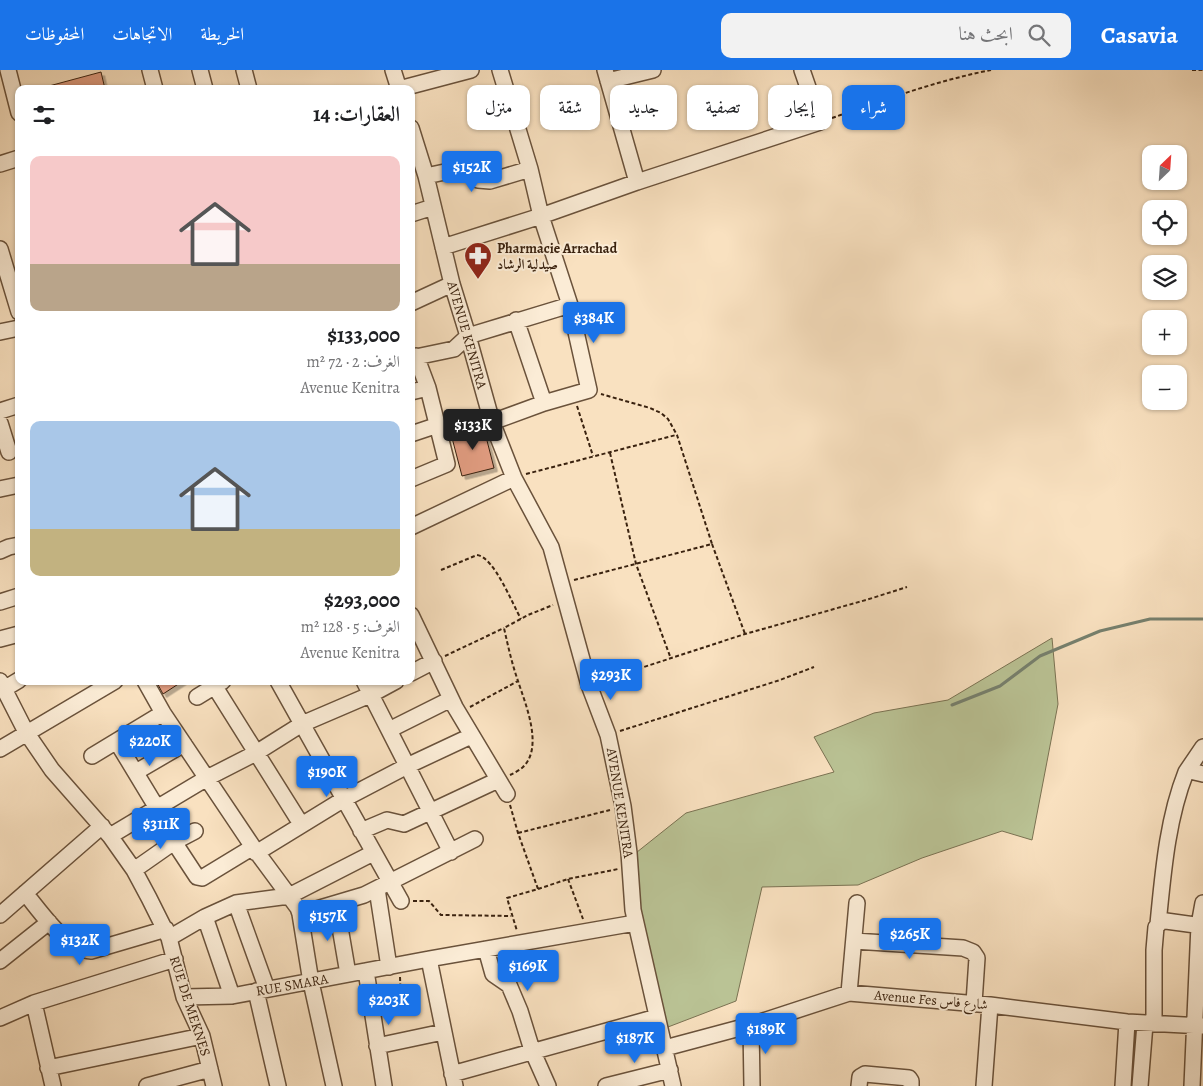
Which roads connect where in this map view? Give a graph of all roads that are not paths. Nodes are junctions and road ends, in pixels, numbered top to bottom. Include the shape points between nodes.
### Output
1 (8, 70) edge
2 (150, 70) edge
3 (200, 70) edge
4 (244, 70) edge
5 (393, 70) edge
6 (471, 70) edge
7 (500, 70) edge
8 (653, 70) edge
9 (802, 70) edge
10 (607, 75) edge
11 (154, 85) edge
12 (204, 85) edge
13 (248, 85) edge
14 (398, 85) edge
15 (414, 85) edge
16 (15, 97) edge
17 (415, 141) edge
18 (15, 159) edge
19 (0, 164) edge
20 (530, 169) junction
21 (426, 176) junction
22 (637, 182) junction
23 (433, 208) junction
24 (415, 213) edge
25 (541, 216) junction
26 (443, 247) junction
27 (0, 249) edge
28 (14, 275) edge
29 (452, 284) junction
30 (415, 300) edge
31 (570, 305) junction
32 (516, 320) junction
33 (15, 329) edge
34 (0, 332) edge
35 (468, 336) junction
36 (415, 357) edge
37 (415, 359) edge
38 (428, 388) junction
39 (415, 391) edge
40 (544, 403) junction
41 (15, 406) edge
42 (0, 411) edge
43 (492, 422) junction
44 (0, 423) edge
45 (438, 425) junction
46 (415, 433) edge
47 (9, 452) dead end
48 (415, 477) edge
49 (514, 478) junction
50 (15, 486) edge
51 (0, 489) edge
52 (415, 525) edge
53 (15, 545) edge
54 (0, 551) edge
55 (15, 597) edge
56 (0, 601) edge
57 (415, 623) edge
58 (15, 635) edge
59 (0, 639) edge
60 (434, 661) junction
61 (415, 671) edge
62 (15, 681) edge
63 (2, 685) edge
64 (108, 685) edge
65 (147, 685) edge
66 (217, 685) edge
67 (220, 685) edge
68 (280, 685) edge
69 (368, 688) edge
70 (197, 697) dead end
71 (451, 699) junction
72 (163, 713) junction
73 (302, 724) junction
74 (390, 730) junction
75 (26, 732) junction
76 (472, 736) junction
77 (117, 742) junction
78 (184, 744) junction
79 (1203, 747) edge
80 (0, 749) edge
81 (256, 753) junction
82 (92, 756) dead end
83 (407, 766) junction
84 (136, 772) junction
85 (1186, 772) junction
86 (1203, 774) edge
87 (207, 778) junction
88 (498, 780) junction
89 (507, 794) road end
90 (344, 799) junction
91 (157, 808) junction
92 (430, 812) junction
93 (302, 824) junction
94 (106, 831) junction
95 (195, 831) dead end
96 (361, 831) junction
97 (475, 839) dead end
98 (174, 842) junction
99 (254, 850) junction
100 (450, 852) junction
101 (373, 853) junction
102 (134, 870) junction
103 (383, 886) junction
104 (25, 893) junction
105 (289, 896) junction
106 (401, 901) road end
107 (236, 903) junction
108 (857, 903) dead end
109 (1203, 903) edge
110 (336, 904) junction
111 (300, 914) junction
112 (0, 915) edge
113 (205, 917) junction
114 (50, 922) junction
115 (635, 923) junction
116 (1158, 924) junction
117 (1201, 926) edge
118 (167, 934) junction
119 (854, 941) junction
120 (486, 949) junction
121 (175, 959) junction
122 (430, 959) junction
123 (0, 961) edge
124 (394, 966) junction
125 (366, 971) junction
126 (348, 974) junction
127 (311, 982) junction
128 (262, 990) junction
129 (849, 993) junction
130 (232, 996) junction
131 (184, 997) junction
132 (34, 1003) junction
133 (974, 1004) junction
134 (990, 1005) junction
135 (657, 1017) junction
136 (0, 1018) edge
137 (1127, 1022) junction
138 (1149, 1024) junction
139 (751, 1025) junction
140 (1199, 1025) edge
141 (443, 1032) junction
142 (202, 1036) junction
143 (377, 1046) junction
144 (665, 1048) junction
145 (532, 1050) junction
146 (48, 1068) junction
147 (210, 1069) junction
148 (670, 1070) junction
149 (908, 1082) edge
150 (454, 1083) edge
151 (53, 1086) edge
152 (147, 1086) edge
153 (214, 1086) edge
154 (278, 1086) edge
155 (334, 1086) edge
156 (384, 1086) edge
157 (548, 1086) edge
158 (606, 1086) edge
159 (674, 1086) edge
160 (752, 1086) edge
161 (859, 1086) edge
162 (984, 1086) edge
163 (1122, 1086) edge
164 (1140, 1086) edge
165 (1192, 1086) edge

1 - 16 street
2 - 11 street
3 - 12 street
4 - 13 street
5 - 14 street
6 - 15 street
7 - 20 street
8 - 10 street
9 - 22 street via 820,122
10 - 22 street
17 - 21 street, AVENUE KENITRA
18 - 19 street
20 - 21 street via 490,181 478,180 454,170
20 - 25 street
21 - 23 street, AVENUE KENITRA
22 - 25 street
23 - 24 street
23 - 26 street, AVENUE KENITRA
25 - 26 street
25 - 31 street
26 - 29 street, AVENUE KENITRA
27 - 28 street
29 - 30 street
29 - 35 street, AVENUE KENITRA
31 - 32 street
31 - 40 street via 589,390
32 - 35 street
32 - 40 street
33 - 34 street
35 - 36 street via 454,349
35 - 43 street, AVENUE KENITRA
37 - 38 street
38 - 39 street
38 - 45 street
40 - 43 street
41 - 42 street
43 - 49 street, AVENUE KENITRA
44 - 47 street
45 - 46 street
45 - 48 street via 447,464
49 - 52 street
49 - 115 street, AVENUE KENITRA via 551,547 589,685 608,735 623,806
50 - 51 street
53 - 54 street
55 - 56 street
57 - 60 street
58 - 59 street
60 - 61 street
60 - 71 street
62 - 63 street
63 - 75 street, RUE DE MEKNES
64 - 75 street
65 - 72 street
66 - 70 street
67 - 81 street
68 - 73 street
69 - 73 street
69 - 74 street
71 - 74 street
71 - 76 street
72 - 77 street
72 - 78 street
73 - 81 street
73 - 90 street
74 - 83 street
75 - 80 street
75 - 94 street, RUE DE MEKNES via 52,770
76 - 83 street
76 - 88 street
77 - 82 street
77 - 84 street
78 - 84 street
78 - 87 street
79 - 85 street
81 - 87 street
81 - 93 street
83 - 90 street
83 - 92 street
84 - 91 street
85 - 86 street
85 - 116 street via 1166,856
87 - 91 street
87 - 99 street
88 - 89 street
88 - 92 street
90 - 93 street
90 - 96 street
91 - 94 street
91 - 98 street
92 - 96 street via 404,824 387,820
92 - 100 street
93 - 99 street
94 - 102 street, RUE DE MEKNES
94 - 104 street
95 - 98 street
96 - 101 street
97 - 100 street
98 - 99 street via 194,875 201,879
98 - 102 street
99 - 105 street
100 - 103 street
101 - 103 street
101 - 105 street
102 - 118 street, RUE DE MEKNES
103 - 106 street
103 - 110 street
103 - 124 street
104 - 112 street
104 - 114 street
105 - 107 street
105 - 111 street
107 - 113 street
107 - 128 street
108 - 119 street
109 - 117 street
110 - 111 street
110 - 126 street
111 - 127 street
113 - 118 street
113 - 130 street
114 - 118 street via 69,943 83,951
114 - 123 street
115 - 120 street, RUE SMARA
115 - 135 street, AVENUE KENITRA
116 - 117 street via 1166,921
116 - 138 street
117 - 140 street
118 - 121 street, RUE DE MEKNES
119 - 129 street
119 - 133 street via 963,948 973,952 977,958
120 - 122 street, RUE SMARA
120 - 145 street via 493,974 509,985
121 - 131 street, RUE DE MEKNES
121 - 132 street
122 - 124 street, RUE SMARA
122 - 141 street
124 - 125 street, RUE SMARA
125 - 126 street, RUE SMARA
125 - 143 street
126 - 127 street, RUE SMARA
127 - 128 street, RUE SMARA
127 - 155 street
128 - 130 street, RUE SMARA
128 - 154 street
129 - 133 street, Avenue Fes شارع فاس
129 - 139 street, Avenue Fes شارع فاس
130 - 131 street, RUE SMARA
131 - 142 street, RUE DE MEKNES
132 - 136 street
132 - 146 street
133 - 134 street, Avenue Fes شارع فاس
134 - 137 street, Avenue Fes شارع فاس
134 - 162 street
135 - 144 street, AVENUE KENITRA
135 - 145 street
137 - 138 street, Avenue Fes شارع فاس
137 - 163 street
138 - 140 street, Avenue Fes شارع فاس
138 - 164 street
139 - 144 street, Avenue Fes شارع فاس
139 - 160 street
140 - 165 street
141 - 143 street
141 - 150 street
142 - 146 street
142 - 147 street, RUE DE MEKNES
143 - 156 street
144 - 148 street, AVENUE KENITRA
145 - 150 street
145 - 157 street
146 - 151 street
147 - 152 street
147 - 153 street, RUE DE MEKNES
148 - 158 street
148 - 159 street, AVENUE KENITRA
149 - 161 street via 865,1074 860,1077

